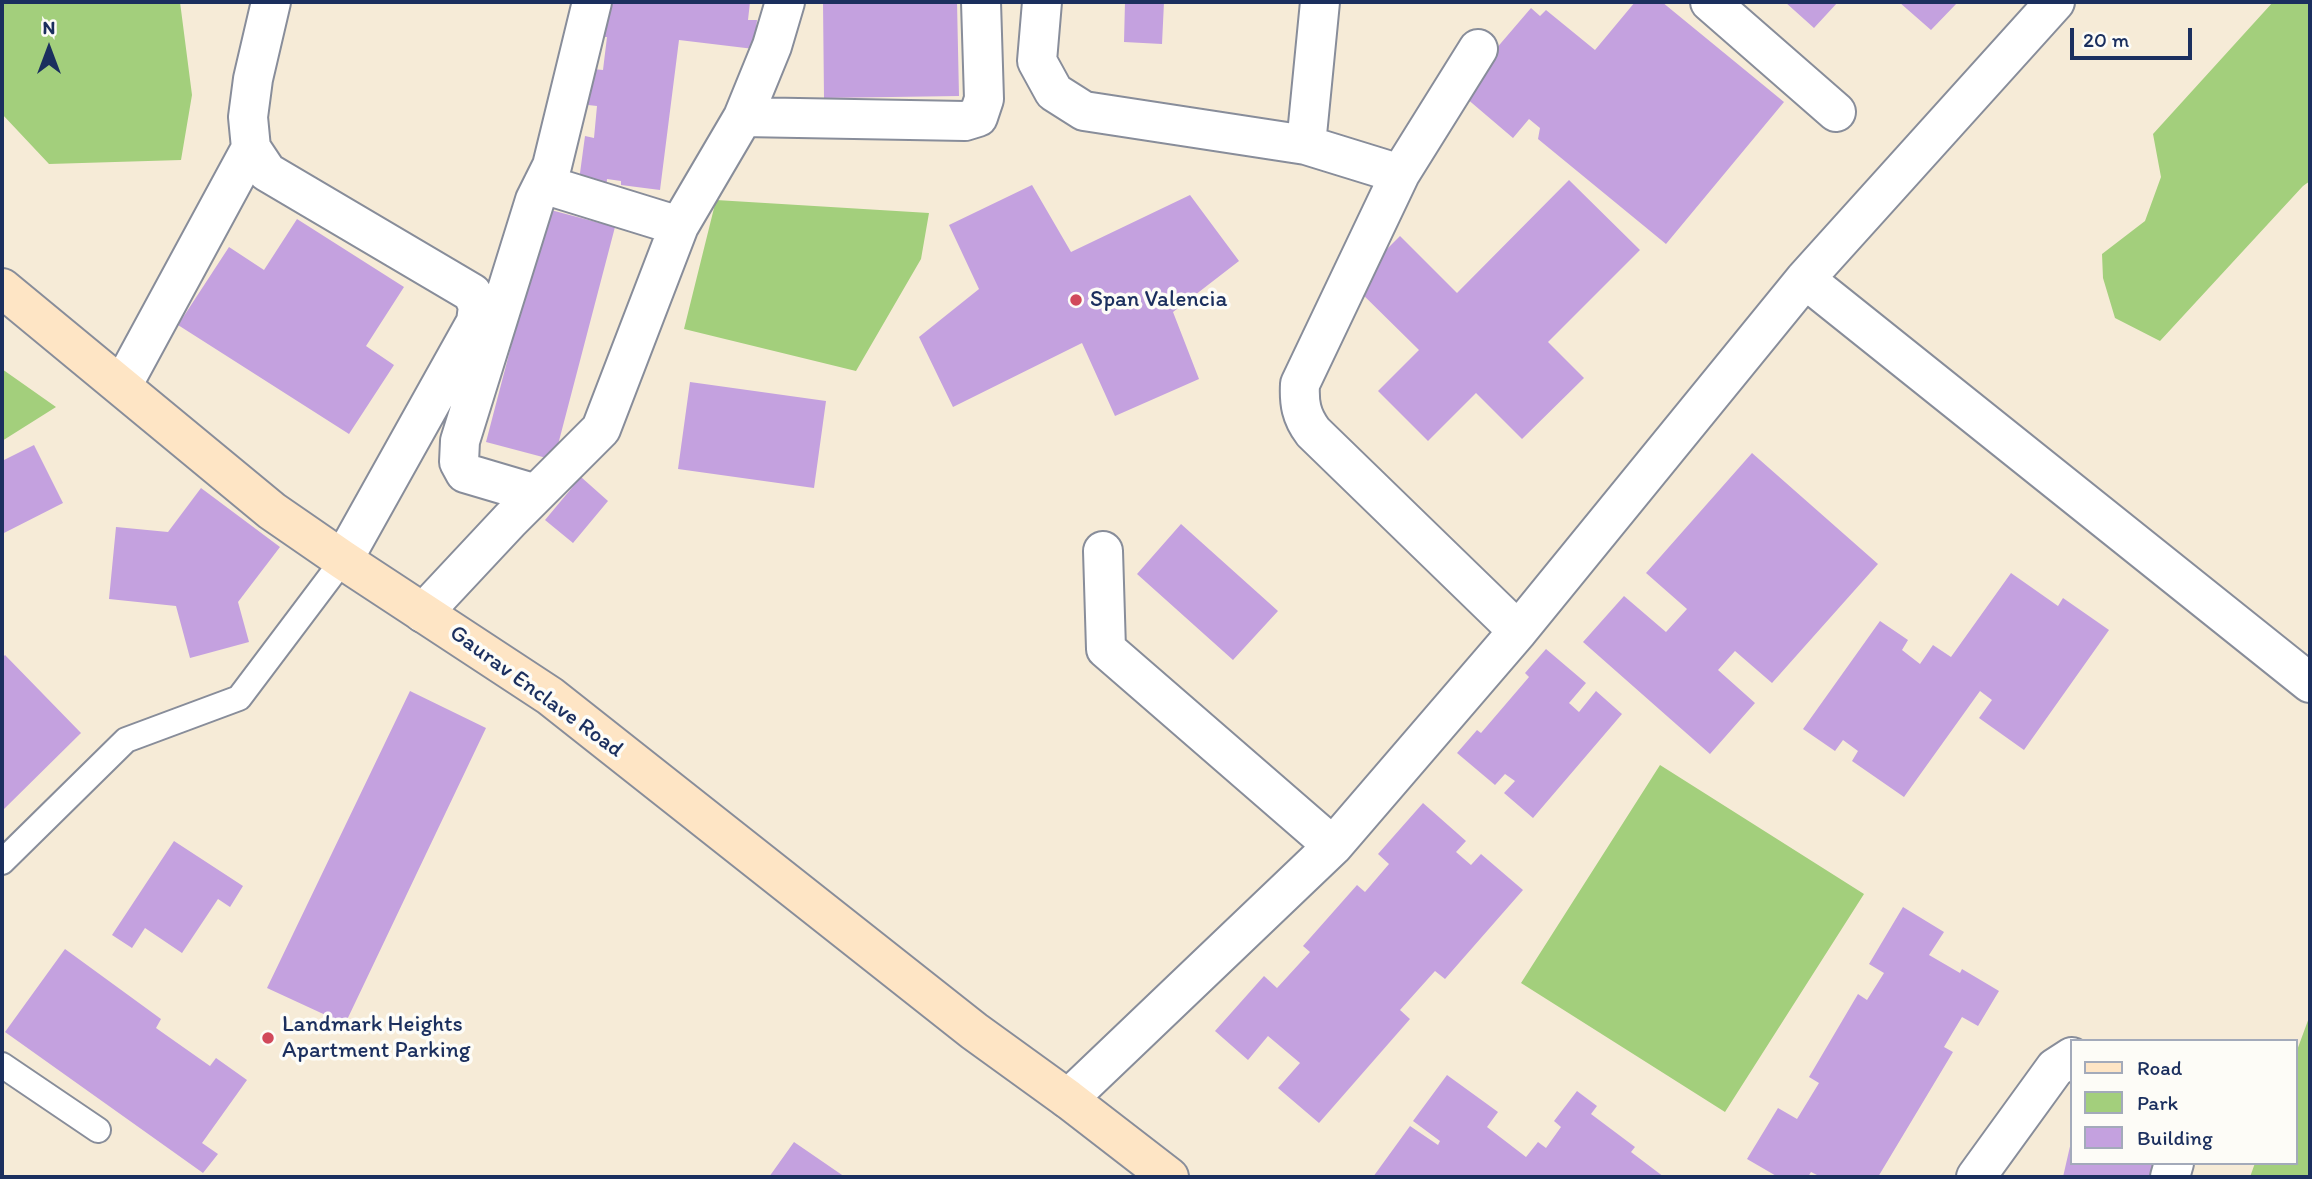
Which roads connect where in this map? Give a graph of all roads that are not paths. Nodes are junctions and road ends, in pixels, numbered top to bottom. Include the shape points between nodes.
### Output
1 (592, 2) edge
2 (785, 2) edge
3 (981, 2) edge
4 (1042, 2) edge
5 (1320, 2) edge
6 (1710, 2) edge
7 (2055, 2) edge
8 (272, 3) edge
9 (1479, 49) dead end
10 (1836, 112) dead end
11 (743, 117) junction
12 (1306, 145) junction
13 (251, 148) junction
14 (1400, 174) junction
15 (543, 184) junction
16 (679, 226) junction
17 (1805, 279) junction
18 (2, 288) edge
19 (122, 386) junction
20 (536, 494) junction
21 (1103, 551) dead end
22 (343, 560) junction
23 (423, 612) junction
24 (1518, 631) junction
25 (2310, 683) edge
26 (1333, 846) junction
27 (2, 862) edge
28 (2070, 1058) edge
29 (2, 1065) edge
30 (1068, 1099) junction
31 (98, 1130) dead end
32 (1169, 1177) edge
33 (1976, 1177) edge

1 - 15 street via 552,166
2 - 11 street
3 - 11 street via 984,99 978,117 965,121
4 - 12 street via 1037,61 1054,92 1084,111
5 - 12 street
6 - 10 street
7 - 17 street
8 - 13 street via 253,79 248,117
9 - 14 street
11 - 16 street
12 - 14 street
13 - 19 street
13 - 22 street via 267,172 472,293 478,306 475,322
14 - 24 street via 1300,384 1299,402 1313,432
15 - 16 street
15 - 20 street via 460,441 459,462 465,473
16 - 20 street via 601,429
17 - 24 street
17 - 25 street
18 - 19 street, Gaurav Enclave Road
19 - 22 street, Gaurav Enclave Road via 272,511
20 - 23 street
21 - 26 street via 1106,649
22 - 23 street, Gaurav Enclave Road
22 - 27 lane via 239,698 126,740
23 - 30 street, Gaurav Enclave Road via 550,696 974,1031
24 - 26 street
26 - 30 street
28 - 33 street via 2055,1068
29 - 31 lane
30 - 32 street, Gaurav Enclave Road

